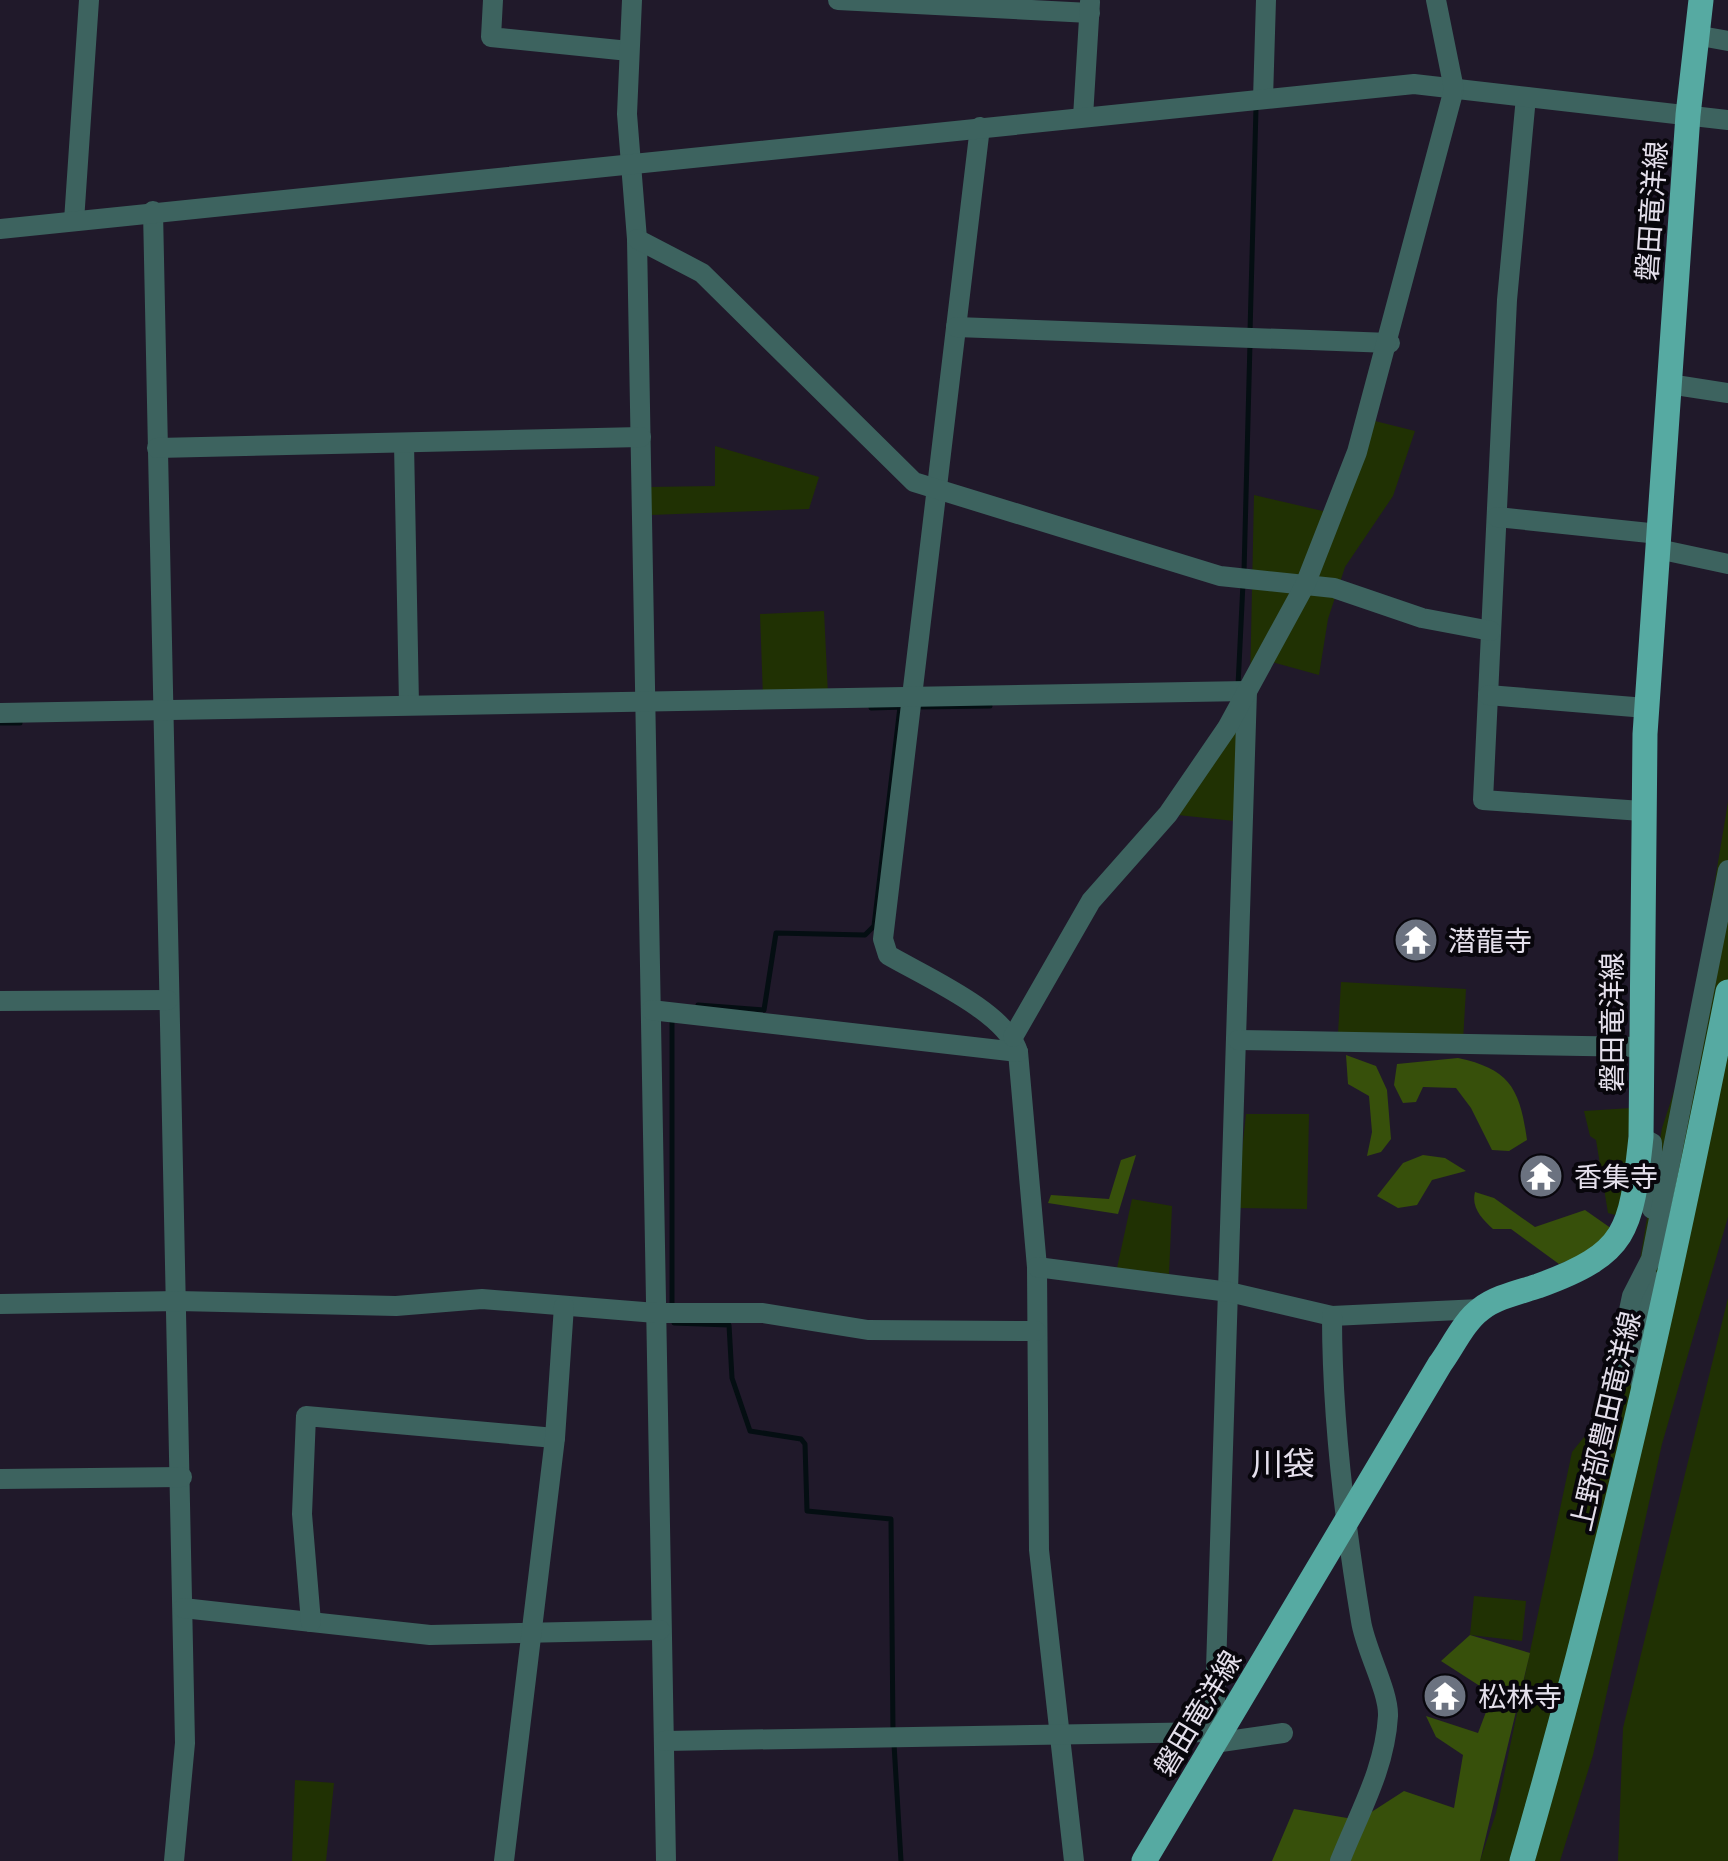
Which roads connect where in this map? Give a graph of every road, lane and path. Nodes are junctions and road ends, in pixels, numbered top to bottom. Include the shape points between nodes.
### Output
1 (89, 0) edge
2 (492, 0) edge
3 (632, 0) edge
4 (838, 0) edge
5 (1266, 0) edge
6 (1436, 0) edge
7 (1701, 0) edge
8 (1090, 7) edge
9 (1695, 35) junction
10 (1728, 41) edge
11 (629, 50) junction
12 (1454, 89) junction
13 (1526, 97) junction
14 (1263, 99) junction
15 (1688, 115) junction
16 (1083, 117) junction
17 (1728, 120) edge
18 (980, 127) junction
19 (632, 164) junction
20 (153, 211) junction
21 (74, 220) junction
22 (0, 229) edge
23 (637, 239) junction
24 (956, 326) junction
25 (1390, 343) junction
26 (1669, 384) junction
27 (1728, 394) edge
28 (641, 438) junction
29 (404, 442) junction
30 (158, 448) junction
31 (935, 492) junction
32 (1497, 517) junction
33 (1658, 542) junction
34 (1728, 564) edge
35 (1305, 585) junction
36 (1492, 631) junction
37 (1247, 691) junction
38 (1488, 695) junction
39 (910, 696) junction
40 (646, 702) junction
41 (408, 705) junction
42 (163, 708) junction
43 (1646, 708) junction
44 (0, 713) edge
45 (1642, 811) junction
46 (1728, 870) edge
47 (1728, 992) edge
48 (168, 1000) junction
49 (0, 1001) edge
50 (651, 1010) junction
51 (1238, 1040) junction
52 (1016, 1044) junction
53 (1641, 1048) junction
54 (1641, 1138) junction
55 (1651, 1258) junction
56 (1037, 1267) junction
57 (1229, 1292) junction
58 (178, 1302) junction
59 (0, 1304) edge
60 (564, 1306) junction
61 (1480, 1309) junction
62 (656, 1313) junction
63 (1332, 1316) junction
64 (1036, 1331) junction
65 (1642, 1396) junction
66 (1607, 1414) dead end
67 (555, 1438) junction
68 (182, 1477) junction
69 (0, 1479) edge
70 (1345, 1524) junction
71 (183, 1608) junction
72 (310, 1622) junction
73 (660, 1630) junction
74 (531, 1633) junction
75 (1283, 1733) dead end
76 (1062, 1734) junction
77 (1216, 1737) junction
78 (664, 1741) junction
79 (174, 1861) edge
80 (504, 1861) edge
81 (666, 1861) edge
82 (1074, 1861) edge
83 (1144, 1861) edge
84 (1340, 1861) edge
85 (1522, 1861) edge

1 - 21 street
2 - 11 street via 491,37
3 - 11 street
4 - 8 street
5 - 14 street
6 - 12 street
7 - 9 main road, 磐田竜洋線
8 - 16 street
9 - 10 street
9 - 15 main road, 磐田竜洋線
11 - 19 street
12 - 13 street
12 - 14 street via 1414,84
12 - 25 street
13 - 15 street
13 - 32 street
14 - 16 street
15 - 17 street
15 - 26 main road, 磐田竜洋線
16 - 18 street
18 - 19 street
18 - 24 street
19 - 20 street
19 - 23 street
20 - 21 street
20 - 30 street
21 - 22 street
23 - 28 street
23 - 31 street via 702,274 914,482
24 - 25 street
24 - 31 street
25 - 35 street
26 - 27 street
26 - 33 main road, 磐田竜洋線
28 - 29 street
28 - 40 street
29 - 30 street
29 - 41 street
30 - 42 street
31 - 35 street via 1220,576
31 - 39 street
32 - 33 street
32 - 36 street
33 - 34 street
33 - 43 main road, 磐田竜洋線
35 - 36 street
35 - 37 street
36 - 38 street
37 - 39 street
37 - 51 street
37 - 52 street via 1168,814 1091,901
38 - 43 street
38 - 45 street via 1483,800
39 - 40 street
39 - 52 street via 883,939 888,955 992,1017
40 - 41 street
40 - 50 street
41 - 42 street
42 - 44 street
42 - 48 street
43 - 45 main road, 磐田竜洋線
45 - 53 main road, 磐田竜洋線
46 - 55 street
47 - 65 main road, 上野部豊田竜洋線
48 - 49 street
48 - 58 street
50 - 52 street
50 - 62 street
51 - 53 street
51 - 57 street
52 - 56 street
53 - 54 main road, 磐田竜洋線
54 - 55 street via 1652,1143
54 - 61 main road, 磐田竜洋線 via 1634,1201 1615,1243 1573,1274
55 - 65 street via 1638,1364
55 - 66 street via 1632,1296
56 - 57 street
56 - 64 street
57 - 63 street
57 - 77 street
58 - 59 street
58 - 60 street via 396,1306 482,1299
58 - 68 street
60 - 62 street
60 - 67 street
61 - 63 street
61 - 70 main road, 磐田竜洋線
62 - 64 street via 763,1313 868,1330
62 - 73 street
63 - 70 street
64 - 76 street via 1039,1550
65 - 85 main road, 上野部豊田竜洋線
67 - 72 street via 306,1416 302,1514
67 - 74 street
68 - 69 street
68 - 71 street
70 - 77 main road, 磐田竜洋線
70 - 84 street via 1365,1646 1388,1712 1374,1782
71 - 72 street
71 - 79 street via 186,1743
72 - 74 street via 430,1636
73 - 74 street
73 - 78 street
74 - 80 street
75 - 77 street
76 - 77 street
76 - 78 street
76 - 82 street
77 - 83 main road, 磐田竜洋線
78 - 81 street

